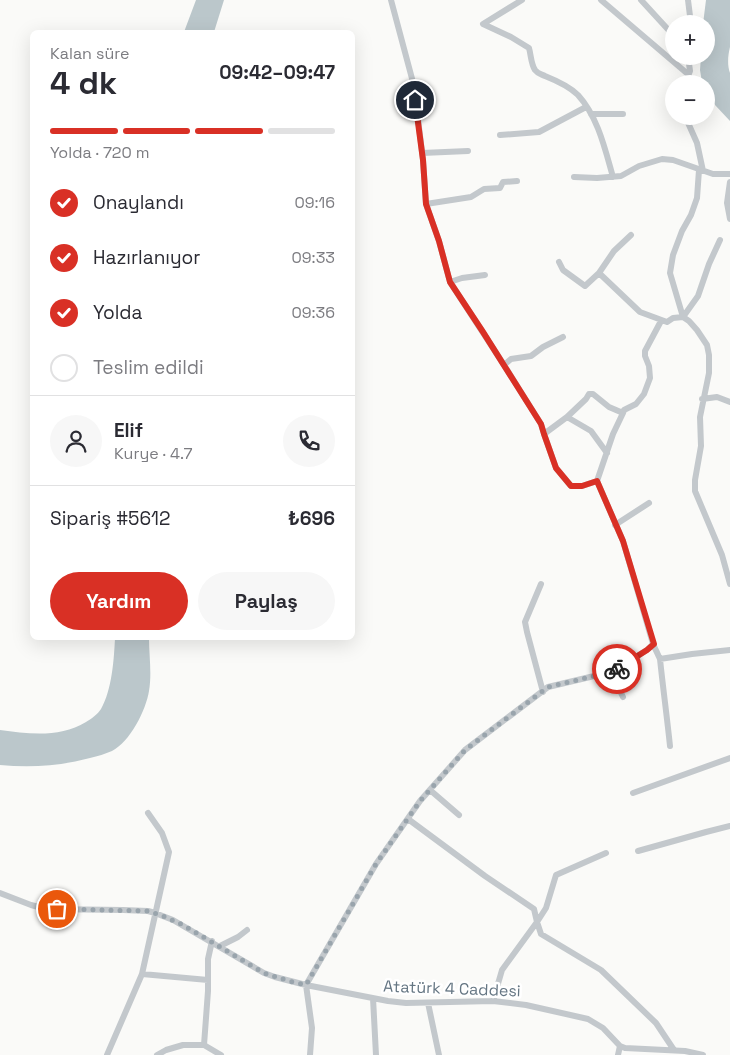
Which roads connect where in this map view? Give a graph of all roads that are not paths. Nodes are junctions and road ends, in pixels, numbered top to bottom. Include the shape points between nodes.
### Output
1 (391, 0) edge
2 (522, 0) edge
3 (601, 0) edge
4 (641, 0) edge
5 (688, 0) edge
6 (690, 15) edge
7 (665, 26) edge
8 (689, 65) edge
9 (689, 75) joint
10 (586, 107) junction
11 (592, 114) junction
12 (623, 114) dead end
13 (689, 125) edge
14 (500, 135) dead end
15 (468, 151) dead end
16 (422, 153) junction
17 (701, 170) junction
18 (730, 174) edge
19 (574, 177) dead end
20 (612, 177) junction
21 (517, 181) dead end
22 (730, 182) edge
23 (426, 204) junction
24 (730, 219) edge
25 (631, 235) dead end
26 (720, 240) dead end
27 (559, 262) dead end
28 (599, 272) junction
29 (485, 275) dead end
30 (450, 282) junction
31 (683, 318) junction
32 (661, 321) junction
33 (563, 337) dead end
34 (504, 365) junction
35 (702, 399) junction
36 (730, 402) edge
37 (623, 413) junction
38 (567, 417) junction
39 (544, 434) junction
40 (606, 452) junction
41 (597, 481) junction
42 (649, 503) dead end
43 (615, 525) junction
44 (541, 584) dead end
45 (730, 584) edge
46 (654, 644) junction
47 (730, 650) edge
48 (660, 659) junction
49 (611, 672) junction
50 (543, 692) junction
51 (623, 697) dead end
52 (670, 746) dead end
53 (730, 758) edge
54 (430, 790) junction
55 (633, 793) dead end
56 (148, 813) dead end
57 (459, 815) dead end
58 (408, 819) junction
59 (730, 826) edge
60 (638, 851) dead end
61 (606, 853) dead end
62 (0, 893) edge
63 (155, 913) junction
64 (537, 922) junction
65 (247, 930) dead end
66 (212, 941) junction
67 (220, 946) junction
68 (142, 974) junction
69 (208, 980) junction
70 (306, 985) junction
71 (373, 998) junction
72 (493, 1001) junction
73 (428, 1003) junction
74 (204, 1045) junction
75 (620, 1046) junction
76 (674, 1050) junction
77 (166, 1053) edge
78 (107, 1055) edge
79 (157, 1055) edge
80 (220, 1055) edge
81 (310, 1055) edge
82 (376, 1055) edge
83 (439, 1055) edge
84 (618, 1055) edge
85 (703, 1055) edge

1 - 16 street via 414,86
2 - 10 street via 483,24 529,48 535,70 578,94
3 - 9 street
4 - 7 street
5 - 6 street
8 - 9 street
10 - 11 street
10 - 14 street via 539,132
11 - 12 street
11 - 20 street via 605,146
13 - 17 street
15 - 16 street
16 - 23 street
17 - 18 street
17 - 20 street via 662,159
17 - 31 street via 697,198 676,247 670,273
19 - 20 street
21 - 23 street via 503,182 500,188 484,189 471,197
22 - 24 street via 727,203
23 - 30 street
25 - 28 street
26 - 31 street via 698,296
27 - 28 street via 563,270 583,286
28 - 32 street via 640,312
29 - 30 street
30 - 34 street
31 - 32 street
31 - 35 street via 698,330 708,350 708,373
32 - 37 street via 645,351 650,374 644,394
33 - 34 street via 531,356 511,359
34 - 39 street
35 - 36 street via 717,397
35 - 45 street via 701,446 695,491 722,555
37 - 38 street via 589,394
37 - 40 street
38 - 39 street
38 - 40 street via 591,431
39 - 41 street via 556,468 571,486
40 - 41 street
41 - 43 street
42 - 43 street
43 - 46 street via 623,541
44 - 50 street via 525,622
46 - 48 street
46 - 49 street
47 - 48 street
48 - 52 street
49 - 50 street via 548,687
49 - 51 street
50 - 54 street via 465,750
53 - 55 street
54 - 57 street
54 - 58 street
56 - 63 street via 162,832 169,852
58 - 64 street via 534,909
58 - 70 street via 376,864
59 - 60 street
61 - 64 street via 556,875 546,908
62 - 63 street, Atatürk 4 Caddesi via 46,909
63 - 66 street, Atatürk 4 Caddesi
63 - 68 street
64 - 72 street via 502,970
64 - 76 street via 541,934 601,970 656,1023
65 - 67 street
66 - 67 street, Atatürk 4 Caddesi
66 - 69 street
67 - 70 street, Atatürk 4 Caddesi via 264,973
68 - 69 street
68 - 78 street
69 - 74 street
70 - 71 street, Atatürk 4 Caddesi
70 - 81 street via 312,1028
71 - 73 street, Atatürk 4 Caddesi
71 - 82 street
72 - 73 street, Atatürk 4 Caddesi
72 - 75 street, Atatürk 4 Caddesi via 588,1019 603,1028
73 - 83 street
74 - 77 street via 182,1045
74 - 80 street
75 - 76 street
75 - 84 street
76 - 85 street
77 - 79 street

